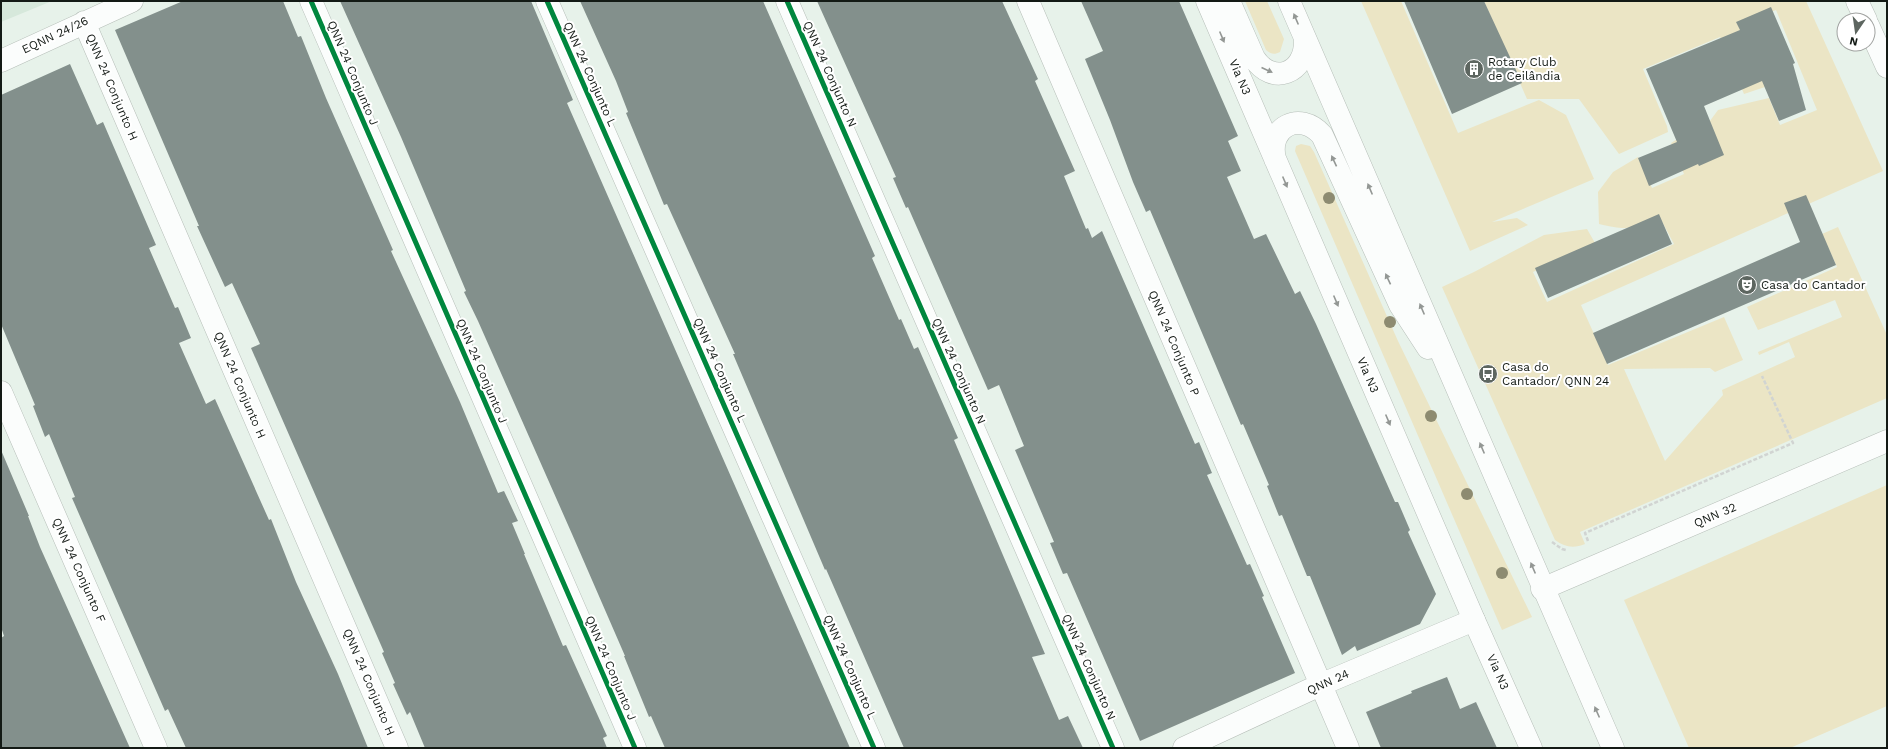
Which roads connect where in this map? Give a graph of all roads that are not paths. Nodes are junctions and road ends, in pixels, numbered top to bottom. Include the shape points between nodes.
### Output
1 (132, 1) edge
2 (311, 1) edge
3 (548, 1) edge
4 (787, 1) edge
5 (1028, 1) edge
6 (1206, 1) edge
7 (1229, 1) edge
8 (1289, 1) edge
9 (1857, 1) edge
10 (1862, 12) edge
11 (84, 22) junction
12 (1305, 40) junction
13 (1876, 43) edge
14 (1, 61) edge
15 (1887, 67) edge
16 (1275, 159) junction
17 (1, 392) edge
18 (1466, 409) junction
19 (1887, 441) edge
20 (1542, 589) junction
21 (1474, 620) junction
22 (1320, 685) junction
23 (156, 748) edge
24 (397, 748) edge
25 (635, 748) edge
26 (874, 748) edge
27 (1113, 748) edge
28 (1184, 748) edge
29 (1348, 748) edge
30 (1531, 748) edge
31 (1613, 748) edge

1 - 11 street, EQNN 24/26
2 - 25 street, QNN 24 Conjunto J
3 - 26 street, QNN 24 Conjunto L
4 - 27 street, QNN 24 Conjunto N
5 - 22 street, QNN 24 Conjunto P
6 -> 16 street, Via N3
7 -> 12 street via 1254,58 1267,72 1277,74 1295,68 1304,56
12 -> 8 street
9 - 10 street
11 - 14 street, EQNN 24/26
11 - 24 street, QNN 24 Conjunto H
18 -> 12 street
13 - 15 street
18 -> 16 street via 1400,305 1322,135 1316,128 1300,122 1284,128 1274,142
16 -> 21 street, Via N3
17 - 23 street, QNN 24 Conjunto F
20 -> 18 street
19 - 20 street, QNN 32
31 -> 20 street
21 - 22 street, QNN 24
21 - 30 street, Via N3
22 - 28 street, QNN 24
22 - 29 street, QNN 24 Conjunto P

